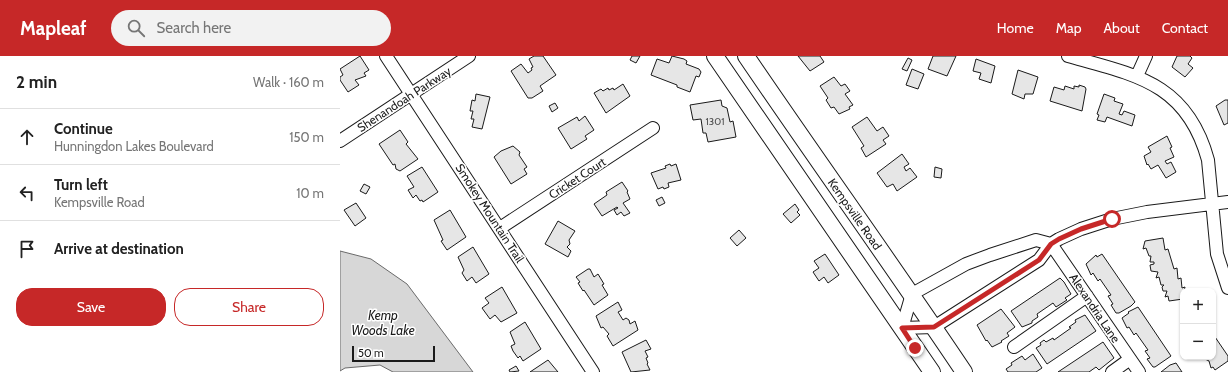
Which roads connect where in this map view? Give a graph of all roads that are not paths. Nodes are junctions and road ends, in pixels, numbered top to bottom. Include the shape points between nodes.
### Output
1 (386, 56) edge
2 (469, 56) edge
3 (715, 56) edge
4 (746, 56) edge
5 (1068, 56) edge
6 (1146, 56) edge
7 (1137, 76) junction
8 (412, 94) junction
9 (653, 128) dead end
10 (340, 141) edge
11 (1228, 202) edge
12 (1213, 204) junction
13 (500, 228) junction
14 (1051, 244) junction
15 (1228, 288) edge
16 (912, 294) junction
17 (1087, 296) junction
18 (934, 327) junction
19 (902, 328) junction
20 (1014, 347) dead end
21 (1130, 359) junction
22 (593, 372) edge
23 (932, 372) edge
24 (964, 372) edge
25 (1112, 372) edge
26 (1139, 372) edge

1 - 8 street, Smokey Mountain Trail
2 - 8 street, Shenandoah Parkway
3 - 19 main road
4 - 16 main road, Kempsville Road
5 - 7 street
6 - 7 street
7 - 12 street via 1173,98 1191,119 1204,145 1208,160
8 - 10 street, Shenandoah Parkway
8 - 13 street, Smokey Mountain Trail
9 - 13 street, Cricket Court
11 - 12 street
12 - 14 street via 1112,219 1081,229
12 - 15 street via 1218,254
13 - 22 street, Smokey Mountain Trail
14 - 16 street via 1036,240 990,255 966,264
14 - 17 street, Alexandria Lane
14 - 18 street via 1039,260
16 - 18 main road, Kempsville Road
16 - 19 street
17 - 20 street
17 - 21 street, Alexandria Lane
18 - 19 street
18 - 24 main road, Kempsville Road
19 - 23 main road
21 - 25 street
21 - 26 street, Alexandria Lane

